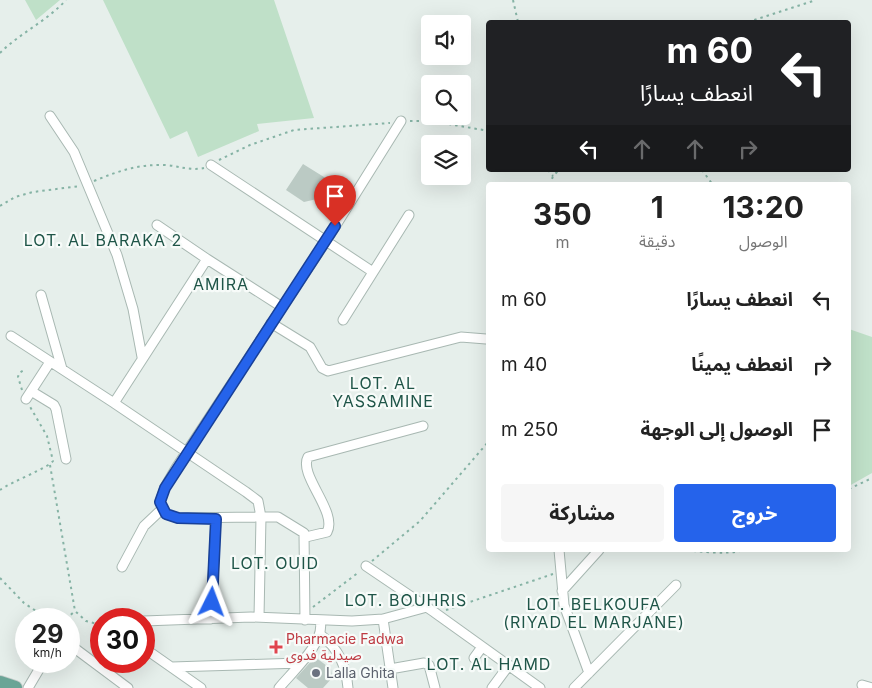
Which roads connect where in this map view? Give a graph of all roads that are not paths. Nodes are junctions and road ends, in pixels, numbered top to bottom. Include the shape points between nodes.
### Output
1 (50, 116) dead end
2 (401, 121) road end
3 (211, 165) road end
4 (409, 215) dead end
5 (157, 224) dead end
6 (326, 241) junction
7 (207, 259) junction
8 (373, 272) junction
9 (41, 296) dead end
10 (282, 307) junction
11 (344, 320) dead end
12 (271, 323) junction
13 (11, 336) dead end
14 (486, 339) dead end
15 (142, 357) junction
16 (50, 362) junction
17 (62, 369) junction
18 (114, 403) junction
19 (424, 426) dead end
20 (186, 453) junction
21 (66, 458) dead end
22 (162, 509) junction
23 (261, 517) junction
24 (216, 519) junction
25 (306, 537) junction
26 (559, 552) edge
27 (596, 552) edge
28 (366, 566) road end
29 (122, 567) dead end
30 (676, 585) dead end
31 (562, 591) junction
32 (430, 609) junction
33 (305, 616) junction
34 (259, 617) junction
35 (211, 619) junction
36 (383, 619) junction
37 (155, 621) edge
38 (320, 621) junction
39 (321, 635) junction
40 (482, 647) junction
41 (80, 652) edge
42 (155, 655) edge
43 (474, 658) dead end
44 (300, 663) junction
45 (509, 665) junction
46 (172, 667) junction
47 (390, 669) junction
48 (37, 673) edge
49 (589, 673) junction
50 (0, 682) edge
51 (862, 685) dead end
52 (282, 687) edge
53 (14, 688) edge
54 (20, 688) edge
55 (28, 688) edge
56 (128, 688) edge
57 (202, 688) edge
58 (348, 688) edge
59 (393, 688) edge
60 (435, 688) edge
61 (492, 688) edge
62 (540, 688) edge
63 (574, 688) edge
64 (872, 688) edge

1 - 15 street via 74,152 88,183 126,285
2 - 6 street
3 - 6 street
4 - 8 street
5 - 7 street
6 - 8 street
6 - 10 street
7 - 10 street
7 - 15 street
8 - 11 street
9 - 17 street
10 - 12 street
12 - 14 street via 310,347 322,368 328,372 461,337
12 - 20 street
13 - 16 street
15 - 18 street
16 - 17 street
16 - 21 street via 29,395 54,405
17 - 18 street
18 - 20 street
19 - 25 street via 308,457 307,468 330,522 327,532
20 - 22 street via 165,488 160,502
20 - 23 street via 258,501
22 - 24 street via 171,517
22 - 29 street via 144,526
23 - 24 street
23 - 25 street via 278,517 301,530
23 - 34 street
24 - 35 street
25 - 33 street
26 - 31 street
27 - 31 street
28 - 32 street
30 - 49 street
31 - 49 street via 566,613
32 - 36 street
32 - 40 street
33 - 34 street
33 - 38 street
34 - 35 street
35 - 37 street
36 - 38 street
36 - 47 street
38 - 39 street
39 - 44 street
39 - 58 street via 331,642 343,661
40 - 43 street
40 - 45 street
41 - 56 street
42 - 46 street
44 - 46 street
44 - 52 street
45 - 61 street
45 - 62 street
46 - 57 street
47 - 59 street
47 - 60 street via 429,665
48 - 55 street
49 - 63 street
50 - 53 main road
51 - 64 street
53 - 54 main road

